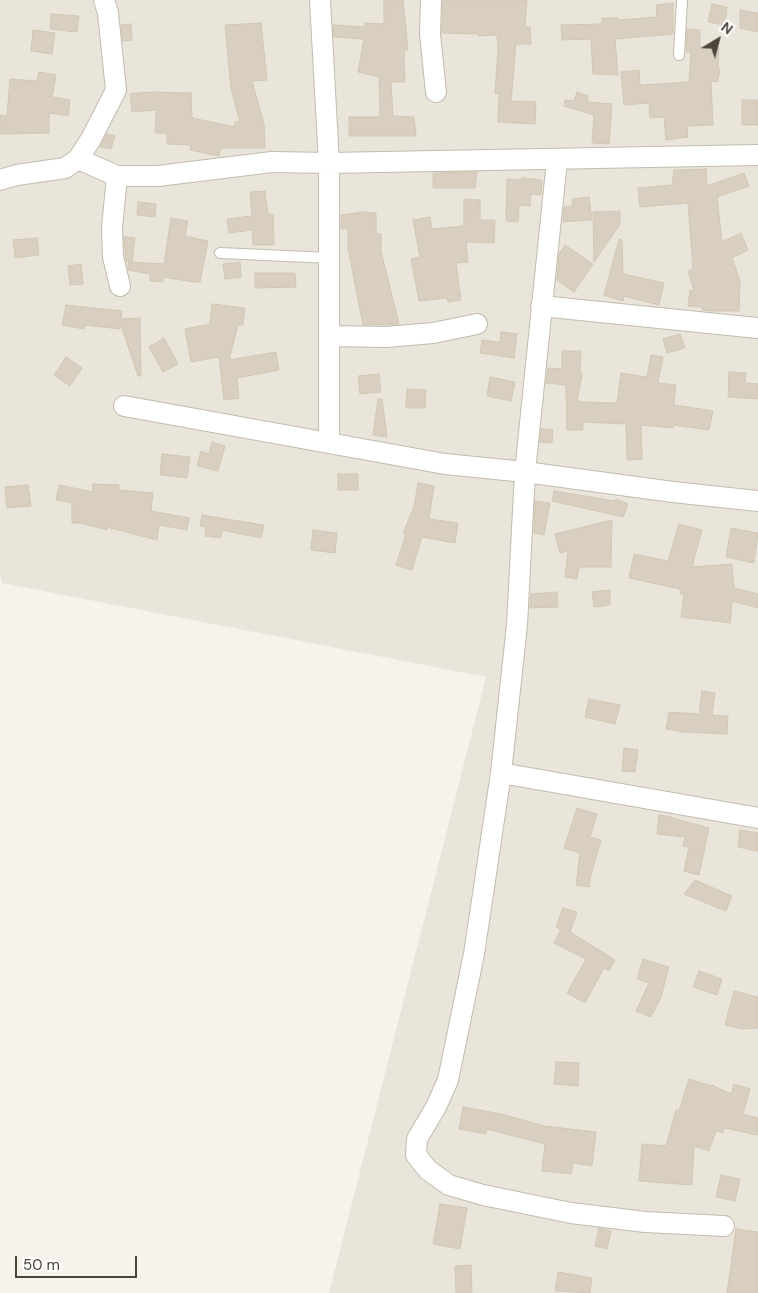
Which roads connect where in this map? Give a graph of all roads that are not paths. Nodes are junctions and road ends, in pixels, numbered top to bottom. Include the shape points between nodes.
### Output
1 (104, 0) edge
2 (320, 0) edge
3 (431, 0) edge
4 (682, 0) edge
5 (679, 55) dead end
6 (436, 92) dead end
7 (758, 155) edge
8 (78, 159) junction
9 (557, 160) junction
10 (329, 163) junction
11 (116, 176) junction
12 (0, 180) edge
13 (220, 253) dead end
14 (330, 258) junction
15 (120, 286) dead end
16 (541, 306) junction
17 (477, 324) dead end
18 (758, 328) edge
19 (330, 336) junction
20 (124, 406) dead end
21 (329, 443) junction
22 (524, 472) junction
23 (758, 500) edge
24 (501, 772) junction
25 (758, 818) edge
26 (724, 1226) dead end

1 - 8 street via 116,90
2 - 10 street
3 - 6 street via 430,34
4 - 5 lane
7 - 9 street
8 - 11 street
8 - 12 street via 65,168 17,174
9 - 10 street
9 - 16 street
10 - 11 street via 272,162 158,176
10 - 14 street
11 - 15 street via 113,257
13 - 14 lane
14 - 19 street
16 - 18 street
16 - 22 street
17 - 19 street via 433,333 386,337
19 - 21 street
20 - 21 street
21 - 22 street via 445,464
22 - 23 street
22 - 24 street via 517,625
24 - 25 street
24 - 26 street via 474,954 448,1080 417,1138 416,1156 428,1170 449,1185 483,1195 571,1214

